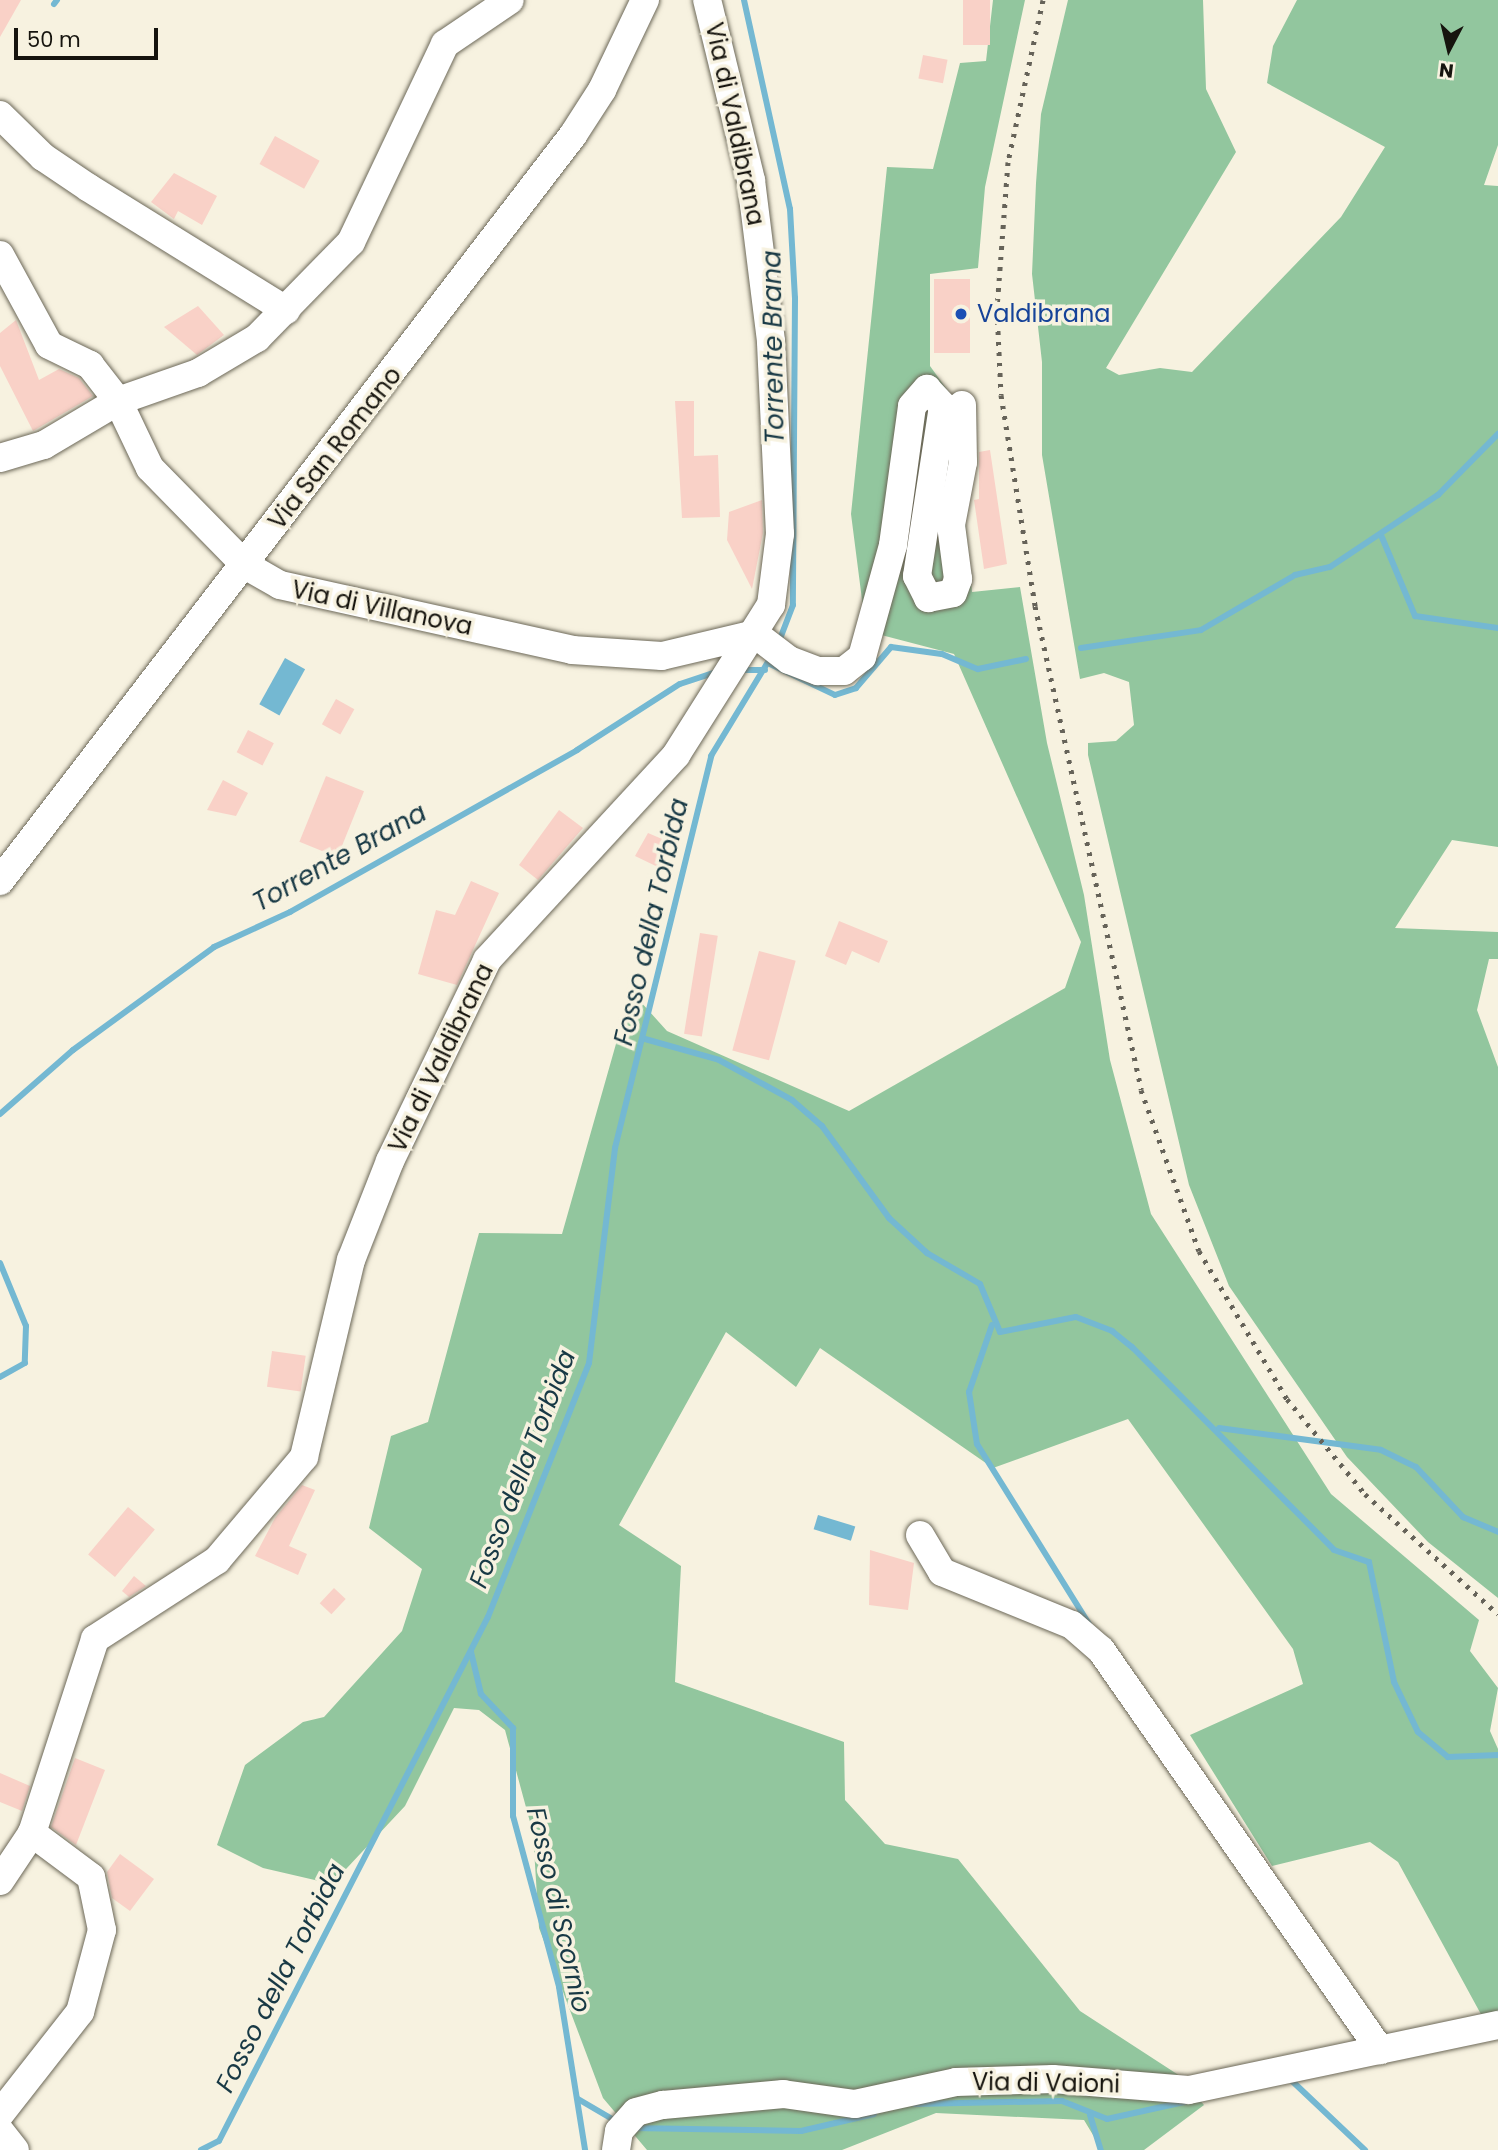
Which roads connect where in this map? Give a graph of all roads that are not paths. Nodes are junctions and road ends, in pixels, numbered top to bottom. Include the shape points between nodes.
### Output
1 (510, 0) edge
2 (645, 0) edge
3 (707, 0) edge
4 (0, 115) edge
5 (0, 256) edge
6 (286, 310) junction
7 (118, 401) junction
8 (962, 405) dead end
9 (0, 458) edge
10 (245, 565) junction
11 (755, 634) junction
12 (0, 881) edge
13 (920, 1535) dead end
14 (32, 1833) junction
15 (0, 1881) edge
16 (1498, 2025) edge
17 (1380, 2050) junction
18 (0, 2114) edge
19 (0, 2131) edge
20 (15, 2150) edge
21 (616, 2150) edge

1 - 6 street via 457,30 445,44 351,242
2 - 10 street, Via San Romano via 602,90 572,135
3 - 11 street, Via di Valdibrana via 751,180 772,341 780,534 771,605
4 - 6 street via 43,157
5 - 7 street, Via di Villanova via 50,345 90,365
6 - 7 street via 216,363
7 - 9 street via 44,445
7 - 10 street, Via di Villanova via 150,468
8 - 11 street via 963,462 951,525 958,579 953,593 928,598 917,576 943,405 927,389 912,405 893,545 868,647 855,664 833,673 789,660
10 - 11 street, Via di Villanova via 280,585 572,650 662,656
10 - 12 street, Via San Romano
11 - 14 street, Via di Valdibrana via 676,755 488,960 390,1161 351,1260 304,1457 217,1560 95,1639
13 - 17 street via 942,1572 1072,1625 1101,1650
14 - 15 street, Via di Valdibrana
14 - 18 street via 91,1877 102,1930 80,2012
16 - 17 street, Via di Vaioni
17 - 21 street, Via di Vaioni via 1189,2090 1054,2079 956,2082 855,2104 783,2095 663,2105 636,2112 619,2131
19 - 20 street

